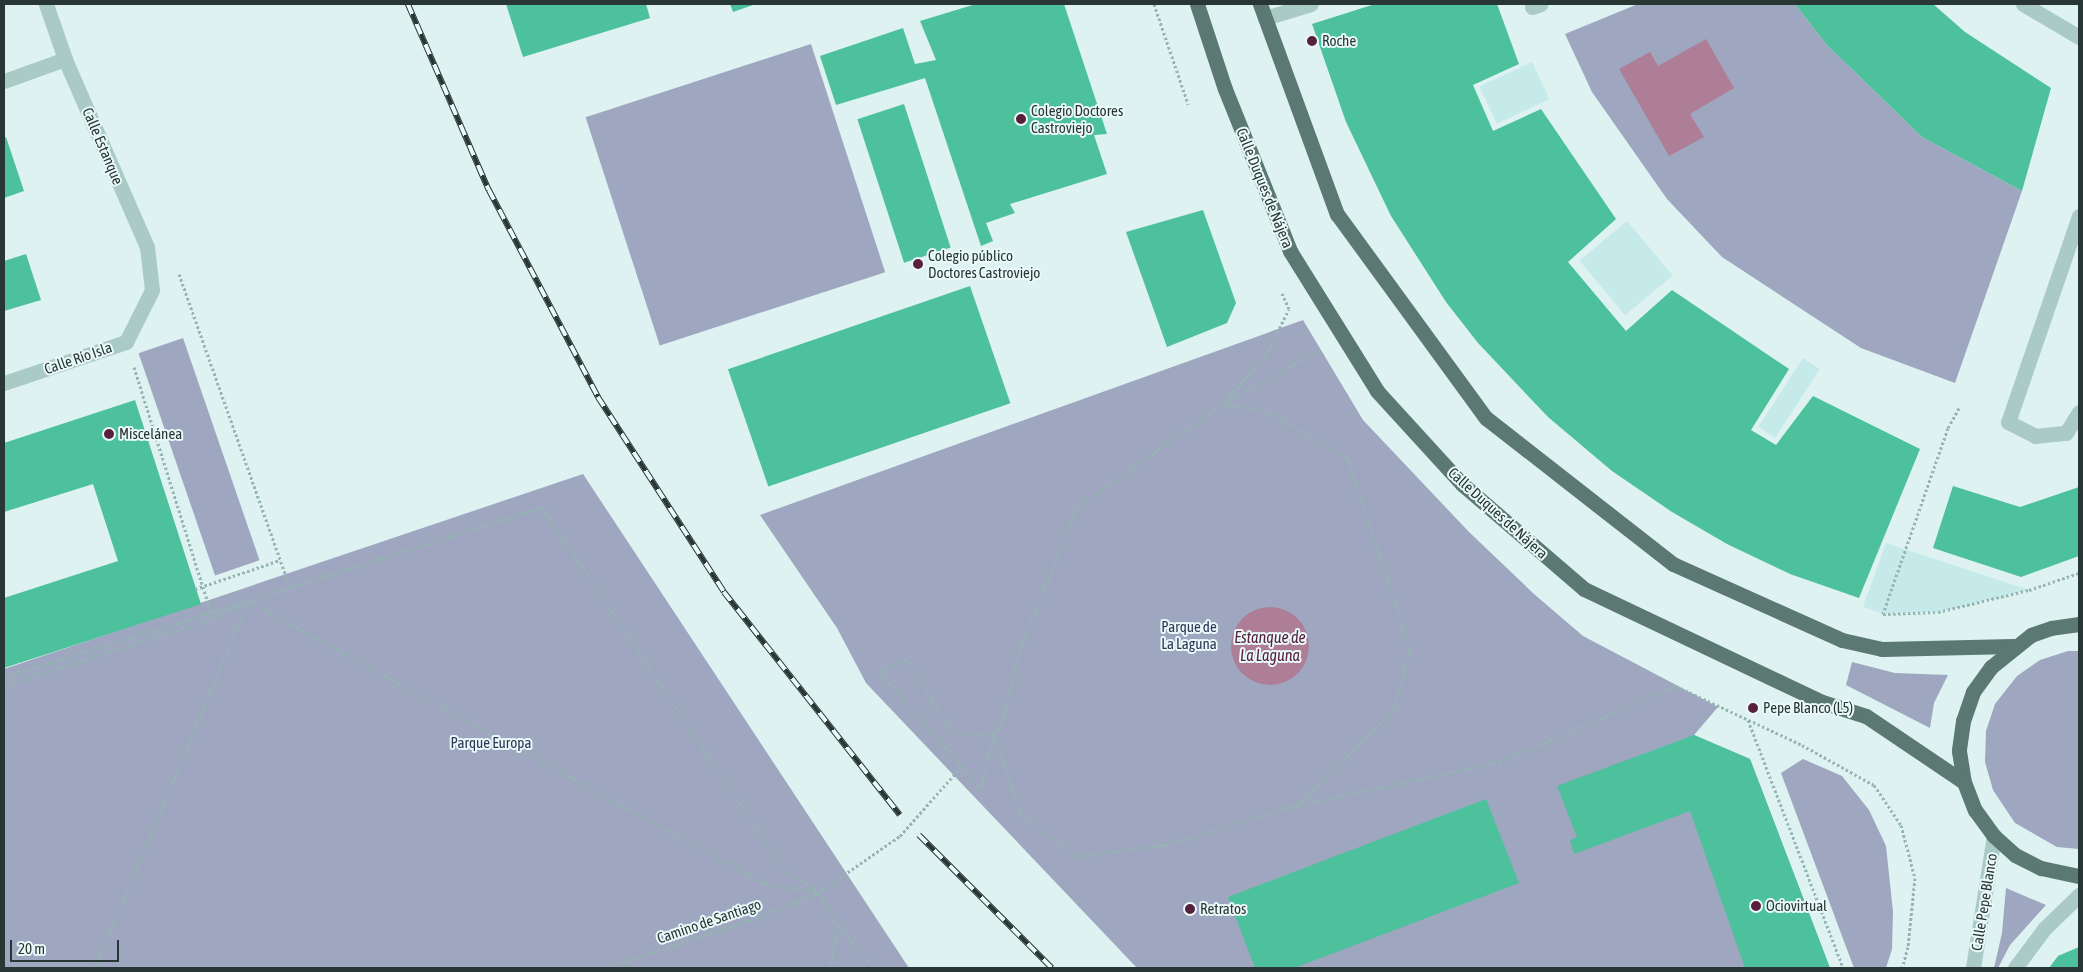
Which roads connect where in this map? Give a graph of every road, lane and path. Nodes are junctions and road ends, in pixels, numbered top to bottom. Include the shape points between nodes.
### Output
1 (46, 4) edge
2 (1154, 4) edge
3 (1196, 4) edge
4 (1311, 4) edge
5 (2023, 4) edge
6 (1263, 11) edge
7 (2079, 37) edge
8 (65, 59) junction
9 (4, 81) edge
10 (1188, 104) dead end
11 (2079, 216) edge
12 (146, 247) junction
13 (152, 290) joint
14 (1278, 329) dead end
15 (1343, 337) junction
16 (126, 342) junction
17 (4, 384) edge
18 (1224, 403) junction
19 (1960, 408) dead end
20 (2079, 412) edge
21 (280, 560) junction
22 (2079, 573) edge
23 (203, 586) junction
24 (290, 588) junction
25 (195, 589) dead end
26 (248, 601) junction
27 (209, 610) junction
28 (213, 619) junction
29 (2077, 622) edge
30 (2014, 646) junction
31 (4, 677) edge
32 (4, 686) edge
33 (1748, 720) junction
34 (994, 735) junction
35 (962, 767) junction
36 (1964, 782) junction
37 (1297, 805) junction
38 (1994, 836) junction
39 (2079, 876) edge
40 (819, 892) junction
41 (2079, 895) edge
42 (838, 926) junction
43 (94, 968) edge
44 (605, 968) edge
45 (830, 968) edge
46 (875, 968) edge
47 (1842, 968) edge
48 (1902, 968) edge
49 (1973, 968) edge
50 (2014, 968) edge

1 - 8 street, Calle Estanque
2 - 10 path
3 - 15 main road, Calle Duques de Nájera via 1225,89 1290,251
4 - 6 street
5 - 7 street
6 - 30 main road via 1337,214 1486,418 1673,564 1842,640 1882,649
8 - 9 street
8 - 12 street, Calle Estanque
11 - 20 street via 2008,422 2036,436 2066,433
12 - 13 street, Calle Estanque
12 - 21 path via 177,267
13 - 16 street, Calle Río Isla
14 - 18 path via 1266,355
15 - 18 path
15 - 36 main road, Calle Duques de Nájera via 1377,391 1462,484 1584,589 1822,702 1866,716
16 - 17 street, Calle Río Isla
16 - 23 path
18 - 34 path via 1077,507 1033,611 1019,652 1003,720
18 - 37 path via 1270,412 1347,457 1410,650 1394,710
19 - 22 path via 1948,428 1883,614 1938,612 2029,590
21 - 23 path
21 - 24 path
23 - 25 path
23 - 27 path
24 - 26 path
24 - 40 path via 542,507 784,869
26 - 27 path
26 - 28 path
26 - 40 path via 764,883
26 - 43 path
27 - 28 path
27 - 31 path
28 - 32 path
29 - 30 main road via 2031,636
30 - 36 main road via 1990,667 1973,692 1963,721 1960,752
33 - 37 path via 1676,686 1499,762
33 - 47 path
33 - 48 path via 1874,785 1901,825 1915,878 1908,947
34 - 35 path via 981,788
34 - 35 path via 953,732 907,658 879,671
34 - 37 path via 1020,814 1078,856 1165,845
35 - 40 path, Camino de Santiago, bridge via 900,836
36 - 38 main road via 1975,810
38 - 39 main road via 2015,855 2041,868
38 - 49 street, Calle Pepe Blanco
40 - 42 path
40 - 44 path, Camino de Santiago via 750,920
41 - 50 street via 2044,930
42 - 45 path
42 - 46 path

